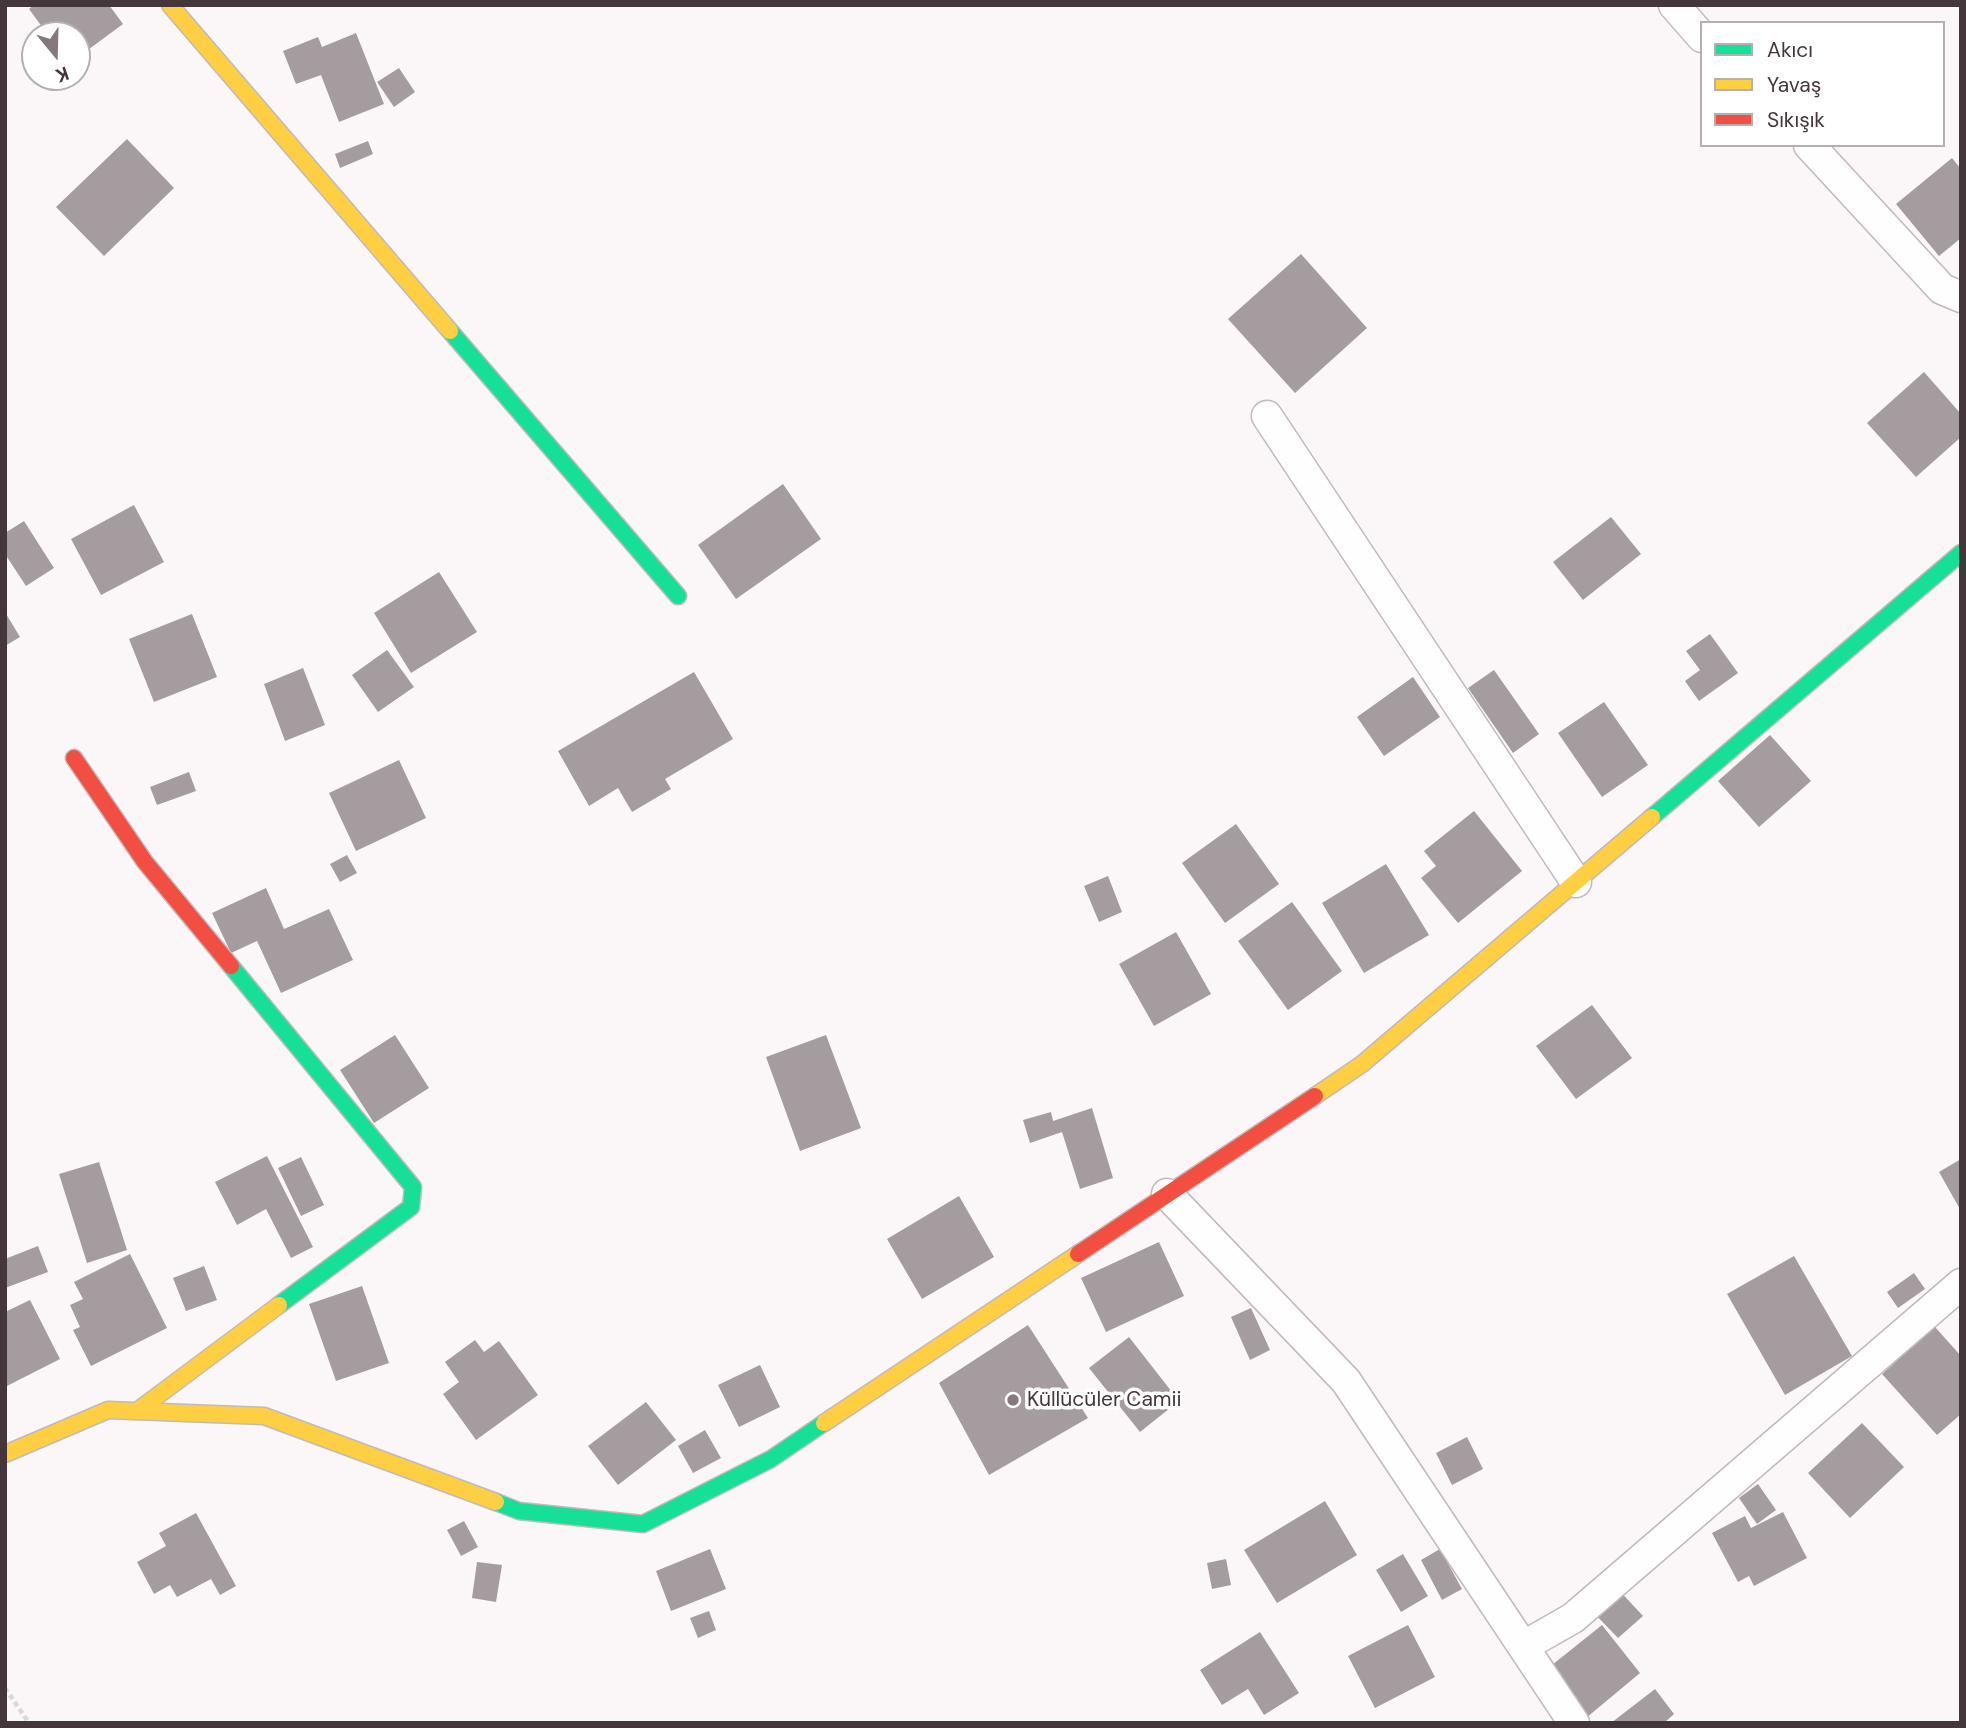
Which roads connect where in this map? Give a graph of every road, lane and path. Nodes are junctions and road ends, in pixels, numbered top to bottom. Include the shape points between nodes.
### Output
1 (170, 5) edge
2 (1674, 5) edge
3 (1700, 35) edge
4 (1811, 147) edge
5 (1961, 297) edge
6 (1267, 416) dead end
7 (1961, 553) edge
8 (678, 596) dead end
9 (74, 758) dead end
10 (1576, 882) junction
11 (1167, 1194) junction
12 (1961, 1284) edge
13 (137, 1411) junction
14 (5, 1454) edge
15 (1524, 1646) junction
16 (5, 1688) edge
17 (29, 1723) edge
18 (1574, 1723) edge

1 - 8 street
2 - 3 street
4 - 5 street via 1942,289
6 - 10 street
7 - 10 street
9 - 13 street via 145,862 412,1187 411,1207
10 - 11 street via 1362,1063
11 - 13 street via 771,1459 643,1524 519,1511 264,1416
11 - 15 street via 1346,1381
12 - 15 street via 1573,1618
13 - 14 street via 108,1410
15 - 18 street
16 - 17 path

